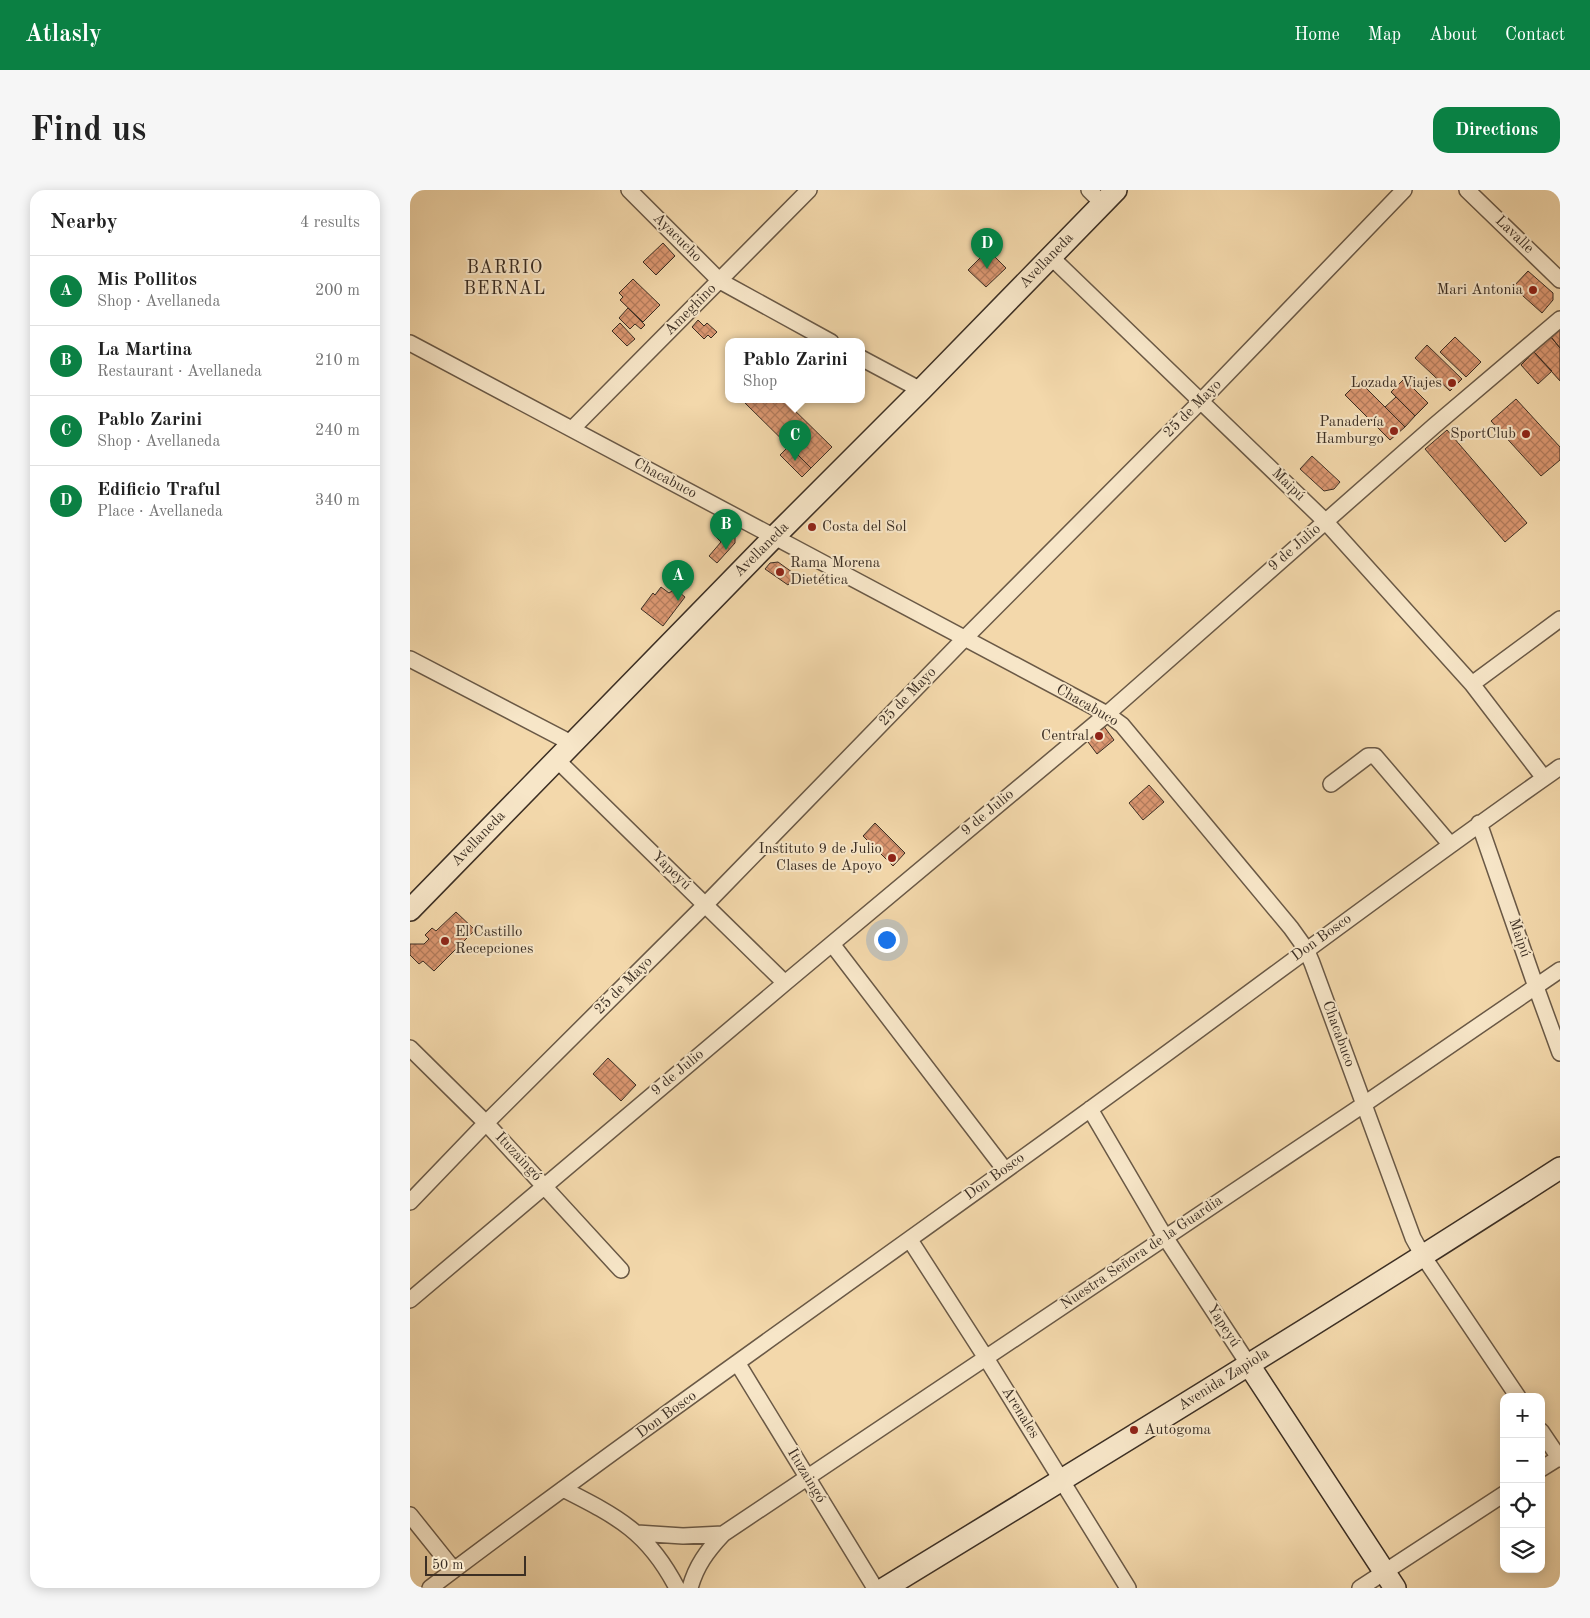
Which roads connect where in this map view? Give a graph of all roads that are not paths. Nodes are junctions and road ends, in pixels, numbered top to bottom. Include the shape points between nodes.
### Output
1 (629, 190) edge
2 (809, 190) edge
3 (1404, 190) edge
4 (1467, 190) edge
5 (1102, 194) edge
6 (1052, 257) junction
7 (1560, 280) edge
8 (720, 281) junction
9 (1560, 319) edge
10 (824, 338) edge
11 (410, 343) edge
12 (865, 360) edge
13 (921, 390) junction
14 (1202, 401) junction
15 (572, 429) junction
16 (1325, 521) junction
17 (774, 537) junction
18 (1560, 619) edge
19 (964, 639) junction
20 (410, 659) edge
21 (1472, 684) junction
22 (1107, 714) junction
23 (572, 744) junction
24 (557, 760) junction
25 (1560, 767) edge
26 (1544, 778) junction
27 (1331, 784) dead end
28 (1479, 823) junction
29 (1450, 844) junction
30 (706, 904) junction
31 (410, 910) edge
32 (832, 944) junction
33 (1306, 949) junction
34 (1560, 970) edge
35 (784, 983) junction
36 (1536, 987) junction
37 (410, 1048) edge
38 (1560, 1053) edge
39 (1363, 1105) junction
40 (1090, 1109) junction
41 (486, 1123) junction
42 (1560, 1168) edge
43 (1005, 1170) junction
44 (544, 1185) junction
45 (410, 1202) edge
46 (1165, 1237) junction
47 (910, 1240) junction
48 (1423, 1256) junction
49 (621, 1270) dead end
50 (410, 1300) edge
51 (986, 1358) junction
52 (738, 1364) junction
53 (1249, 1365) junction
54 (1515, 1393) edge
55 (1545, 1437) edge
56 (1560, 1458) edge
57 (1545, 1467) edge
58 (807, 1477) junction
59 (1062, 1480) junction
60 (564, 1489) junction
61 (1500, 1497) edge
62 (410, 1515) edge
63 (637, 1533) junction
64 (722, 1534) junction
65 (454, 1570) junction
66 (1390, 1580) edge
67 (430, 1588) edge
68 (677, 1588) edge
69 (690, 1588) edge
70 (875, 1588) edge
71 (885, 1588) edge
72 (1128, 1588) edge
73 (1360, 1588) edge

1 - 8 street, Ayacucho
2 - 8 street, Ameghino
3 - 14 street, 25 de Mayo
4 - 7 street, Lavalle
5 - 6 street, Avellaneda
6 - 13 street, Avellaneda
6 - 14 street, Maipú
8 - 10 street, Ayacucho
8 - 15 street, Ameghino
9 - 16 street, 9 de Julio
11 - 15 street, Chacabuco
12 - 13 street
13 - 17 street, Avellaneda
14 - 16 street, Maipú
14 - 19 street, 25 de Mayo
15 - 17 street, Chacabuco
16 - 21 street, Maipú
16 - 22 street, 9 de Julio
17 - 19 street, Chacabuco
17 - 23 street, Avellaneda
18 - 21 street
19 - 22 street, Chacabuco
19 - 30 street, 25 de Mayo
20 - 23 street
21 - 26 street, Maipú
22 - 32 street, 9 de Julio
22 - 33 street, Chacabuco via 1129,733
23 - 24 street, Avellaneda
24 - 30 street, Yapeyú
24 - 31 street, Avellaneda
25 - 26 street, Don Bosco
26 - 28 street, Don Bosco
27 - 29 street via 1368,756 1375,756
28 - 29 street, Don Bosco
28 - 36 street, Maipú
29 - 33 street, Don Bosco
30 - 35 street, Yapeyú
30 - 41 street, 25 de Mayo
32 - 35 street, 9 de Julio
32 - 43 street
33 - 39 street, Chacabuco
33 - 40 street, Don Bosco
34 - 36 street, Nuestra Señora de la Guardia
35 - 44 street, 9 de Julio
36 - 38 street, Maipú
36 - 39 street, Nuestra Señora de la Guardia
37 - 41 street, Ituzaingó
39 - 46 street, Nuestra Señora de la Guardia
39 - 48 street, Chacabuco via 1412,1238
40 - 43 street, Don Bosco
40 - 46 street, Yapeyú
41 - 44 street, Ituzaingó
41 - 45 street, 25 de Mayo
42 - 48 street, Avenida Zapiola
43 - 47 street, Don Bosco
44 - 49 street, Ituzaingó
44 - 50 street, 9 de Julio
46 - 51 street, Nuestra Señora de la Guardia
46 - 53 street, Yapeyú
47 - 51 street, Arenales
47 - 52 street, Don Bosco
48 - 53 street, Avenida Zapiola
48 - 54 street, Chacabuco
51 - 58 street, Nuestra Señora de la Guardia
51 - 59 street, Arenales
52 - 58 street, Ituzaingó
52 - 60 street, Don Bosco
53 - 59 street, Avenida Zapiola
53 - 66 street, Yapeyú
55 - 56 street
56 - 57 street
58 - 64 street, Nuestra Señora de la Guardia
58 - 70 street, Ituzaingó
59 - 71 street, Avenida Zapiola
59 - 72 street, Arenales
60 - 63 street via 619,1519
60 - 65 street, Don Bosco
61 - 66 street
62 - 65 street
63 - 64 street
63 - 68 street via 664,1563
64 - 69 street, Nuestra Señora de la Guardia via 702,1558
65 - 67 street, Don Bosco
66 - 73 street

